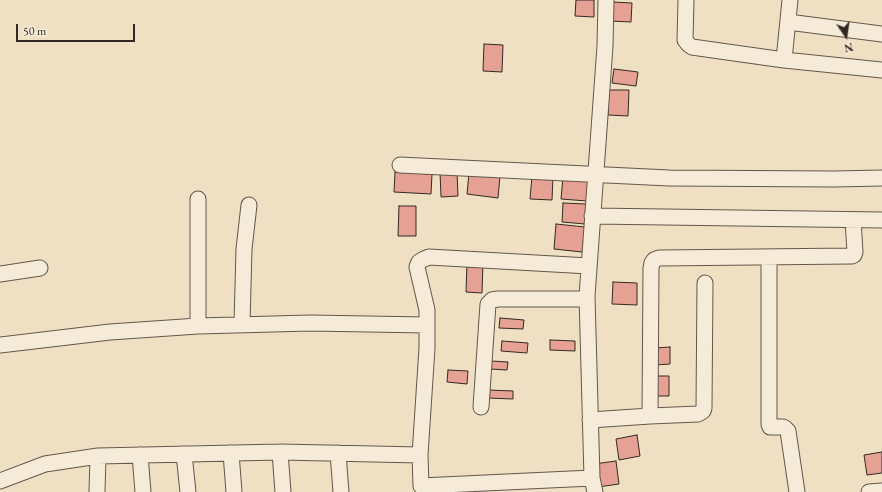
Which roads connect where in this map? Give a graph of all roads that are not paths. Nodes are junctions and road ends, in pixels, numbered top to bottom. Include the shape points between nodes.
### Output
1 (606, 0) edge
2 (686, 0) edge
3 (790, 0) edge
4 (788, 22) junction
5 (882, 34) edge
6 (784, 60) junction
7 (882, 70) edge
8 (400, 164) dead end
9 (596, 175) junction
10 (882, 178) edge
11 (198, 199) dead end
12 (249, 206) dead end
13 (592, 216) junction
14 (853, 220) junction
15 (882, 220) edge
16 (769, 257) junction
17 (589, 266) junction
18 (40, 268) dead end
19 (0, 274) edge
20 (705, 282) dead end
21 (587, 299) junction
22 (242, 324) junction
23 (427, 325) junction
24 (198, 326) junction
25 (0, 345) edge
26 (481, 407) dead end
27 (650, 416) junction
28 (590, 420) junction
29 (280, 452) junction
30 (231, 453) junction
31 (338, 453) junction
32 (184, 454) junction
33 (140, 455) junction
34 (420, 455) junction
35 (98, 456) junction
36 (0, 481) edge
37 (593, 485) edge
38 (484, 488) edge
39 (421, 489) edge
40 (882, 491) edge
41 (97, 492) edge
42 (143, 492) edge
43 (188, 492) edge
44 (234, 492) edge
45 (283, 492) edge
46 (341, 492) edge
47 (797, 492) edge
48 (868, 492) edge

1 - 9 street
2 - 6 street via 685,40 692,47
3 - 4 street
4 - 5 street
4 - 6 street
6 - 7 street
8 - 9 street
9 - 10 street via 676,178
9 - 13 street
11 - 24 street
12 - 22 street via 244,250
13 - 14 street
13 - 17 street
14 - 15 street
14 - 16 street via 855,252 852,256
16 - 27 street via 654,260 651,268
16 - 47 street via 769,424 770,427 783,427 788,430
17 - 21 street
17 - 23 street via 424,259 417,267
18 - 19 street
20 - 27 street via 703,411 698,414
21 - 26 street via 498,299 488,304
21 - 28 street
22 - 23 street
22 - 24 street
23 - 34 street
24 - 25 street via 110,332
27 - 28 street
28 - 37 street
29 - 30 street
29 - 31 street
29 - 45 street
30 - 32 street
30 - 44 street
31 - 34 street
31 - 46 street
32 - 33 street
32 - 43 street
33 - 35 street
33 - 42 street
34 - 39 street
35 - 36 street via 45,464
35 - 41 street
37 - 38 street
38 - 39 street
40 - 48 street

